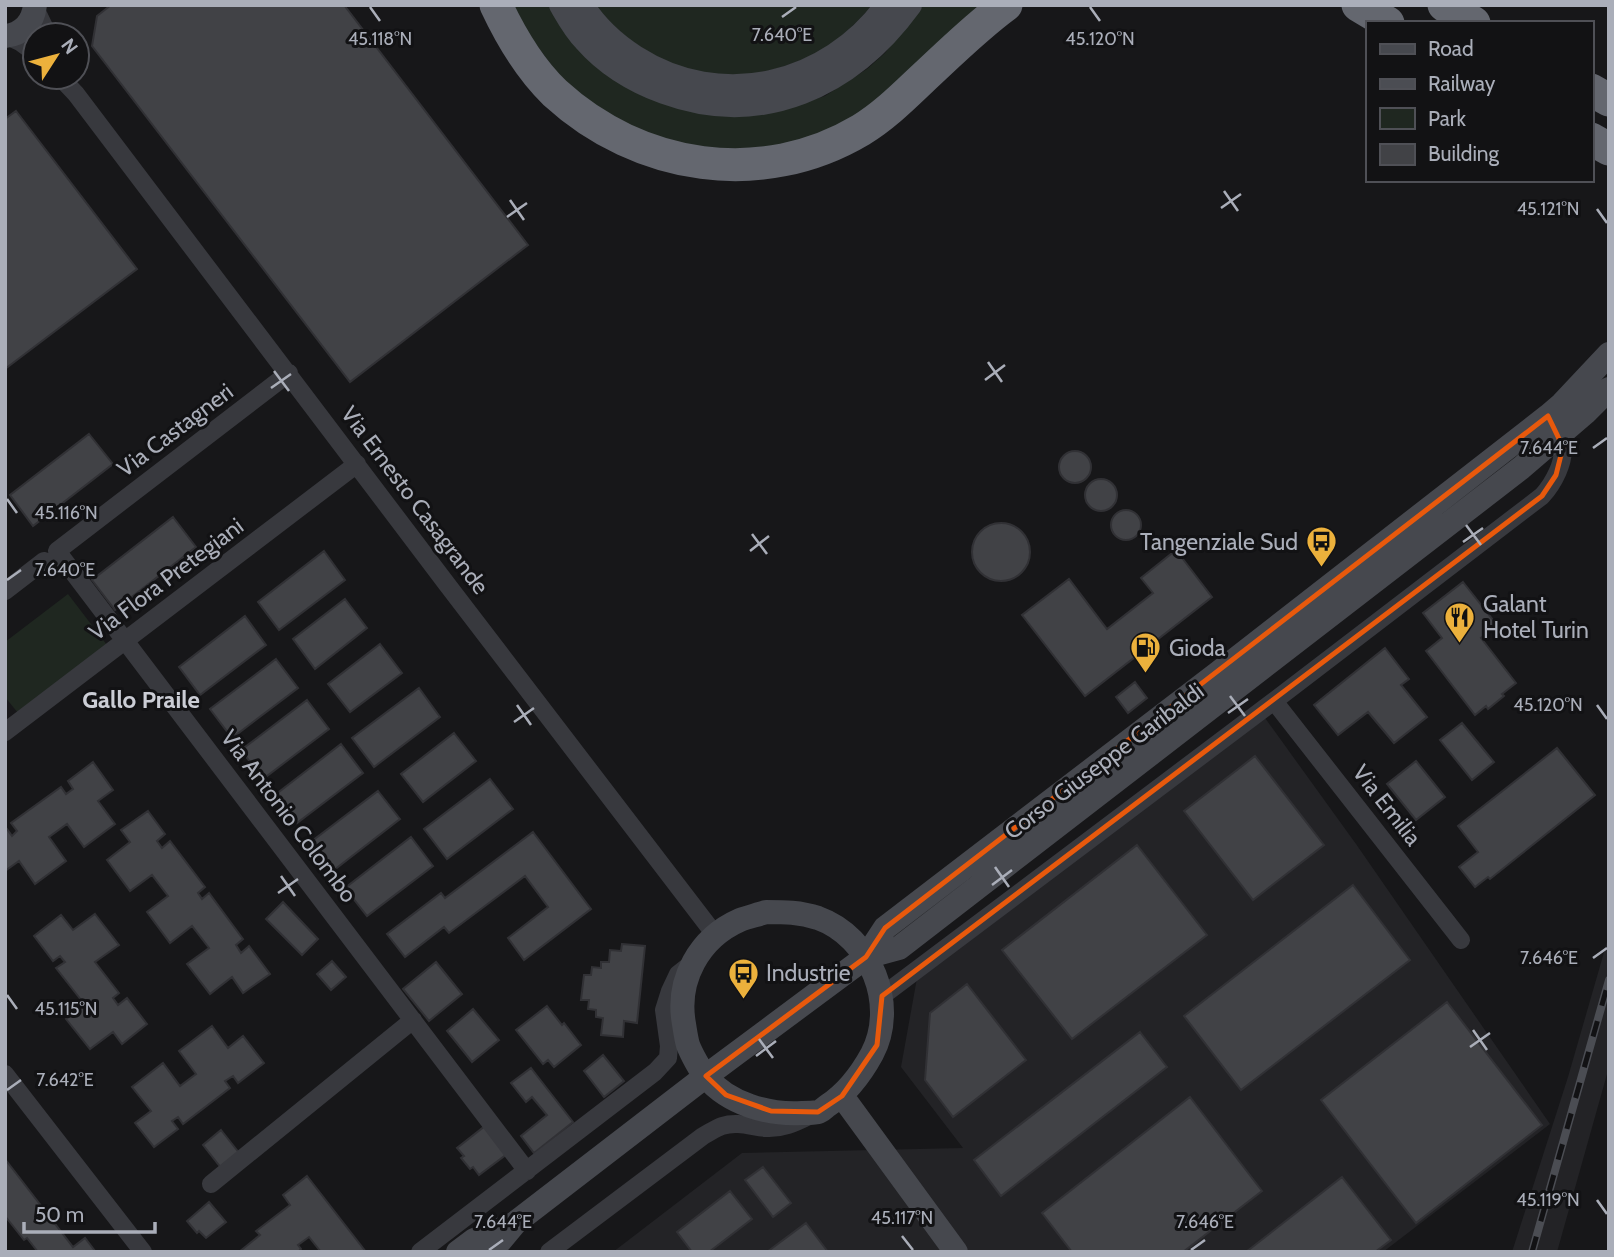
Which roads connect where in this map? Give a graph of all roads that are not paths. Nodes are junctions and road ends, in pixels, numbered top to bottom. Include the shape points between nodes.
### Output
1 (496, 5) edge
2 (561, 5) edge
3 (582, 5) edge
4 (887, 5) edge
5 (910, 5) edge
6 (1006, 5) edge
7 (1358, 5) edge
8 (1444, 5) edge
9 (35, 7) edge
10 (1385, 21) edge
11 (1471, 21) edge
12 (6, 36) edge
13 (77, 91) edge
14 (1593, 91) edge
15 (1609, 100) edge
16 (1593, 140) edge
17 (1609, 149) edge
18 (1609, 354) edge
19 (289, 373) junction
20 (1609, 389) edge
21 (1553, 426) junction
22 (357, 464) junction
23 (51, 556) junction
24 (5, 591) edge
25 (125, 641) junction
26 (1273, 701) junction
27 (5, 732) edge
28 (716, 936) junction
29 (1461, 940) dead end
30 (866, 957) junction
31 (692, 962) junction
32 (882, 996) junction
33 (413, 1020) junction
34 (5, 1074) edge
35 (705, 1076) junction
36 (842, 1096) junction
37 (818, 1112) junction
38 (527, 1171) junction
39 (211, 1184) dead end
40 (515, 1223) junction
41 (144, 1252) edge
42 (420, 1252) edge
43 (458, 1252) edge
44 (491, 1252) edge
45 (549, 1252) edge
46 (956, 1252) edge

1 - 6 highway via 538,74 582,114 659,154 729,165 800,156 859,131
2 - 5 street via 585,40 635,80 700,103 744,105 795,95 834,77 884,37
3 - 4 street via 607,37 646,64 670,76 726,87 773,82 816,67 859,37
7 - 10 highway
8 - 11 highway
9 - 12 street via 26,27
13 - 19 street, Via Ernesto Casagrande
14 - 15 highway
16 - 17 highway
18 - 21 street, Corso Giuseppe Garibaldi via 1562,404
19 - 22 street, Via Ernesto Casagrande
19 - 23 street, Via Castagneri
20 - 21 street, Corso Giuseppe Garibaldi via 1585,414
21 - 26 street via 1563,447 1556,475 1542,496
21 - 30 street, Corso Giuseppe Garibaldi via 1218,673 885,928
22 - 25 street, Via Flora Pretegiani
22 - 28 street, Via Ernesto Casagrande
23 - 24 street, Via Castagneri
23 - 25 street, Via Antonio Colombo
25 - 27 street, Via Flora Pretegiani
25 - 33 street, Via Antonio Colombo
26 - 29 street, Via Emilia
26 - 32 street
28 - 30 street via 739,920 766,912 793,912 820,919 844,933
28 - 31 street
30 - 32 street
30 - 35 street, Corso Giuseppe Garibaldi
31 - 35 street via 681,1009 688,1045
31 - 38 street via 678,974 664,1010 668,1058
32 - 36 street via 877,1045
33 - 38 street, Via Antonio Colombo
33 - 39 street
34 - 41 street
35 - 37 street via 726,1095 753,1108 791,1114
35 - 40 street, Corso Giuseppe Garibaldi
36 - 37 street
36 - 46 street
37 - 45 street via 775,1128 722,1126
38 - 42 street
40 - 43 street, Corso Giuseppe Garibaldi
40 - 44 street, Corso Giuseppe Garibaldi

